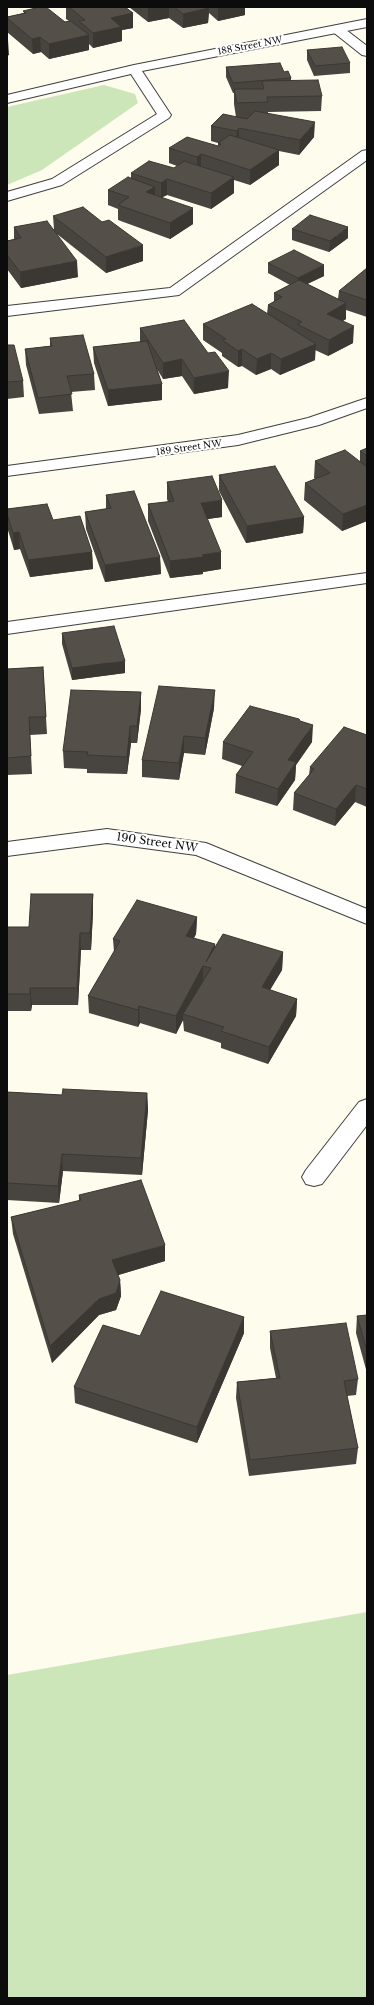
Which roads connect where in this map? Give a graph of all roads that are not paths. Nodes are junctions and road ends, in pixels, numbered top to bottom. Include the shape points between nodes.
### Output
1 (367, 23) edge
2 (336, 29) junction
3 (367, 52) edge
4 (134, 69) junction
5 (7, 99) edge
6 (367, 154) edge
7 (7, 197) edge
8 (7, 311) edge
9 (367, 403) edge
10 (7, 471) edge
11 (367, 578) edge
12 (7, 628) edge
13 (7, 849) edge
14 (367, 916) edge
15 (367, 1108) edge
16 (314, 1177) dead end

1 - 2 street, 188 Street NW
2 - 3 street
2 - 4 street, 188 Street NW
4 - 5 street, 188 Street NW
4 - 7 street via 164,115 57,182
6 - 8 street via 174,292
9 - 10 street, 189 Street NW via 313,422 238,440
11 - 12 street
13 - 14 street, 190 Street NW via 107,836 199,848
15 - 16 street

